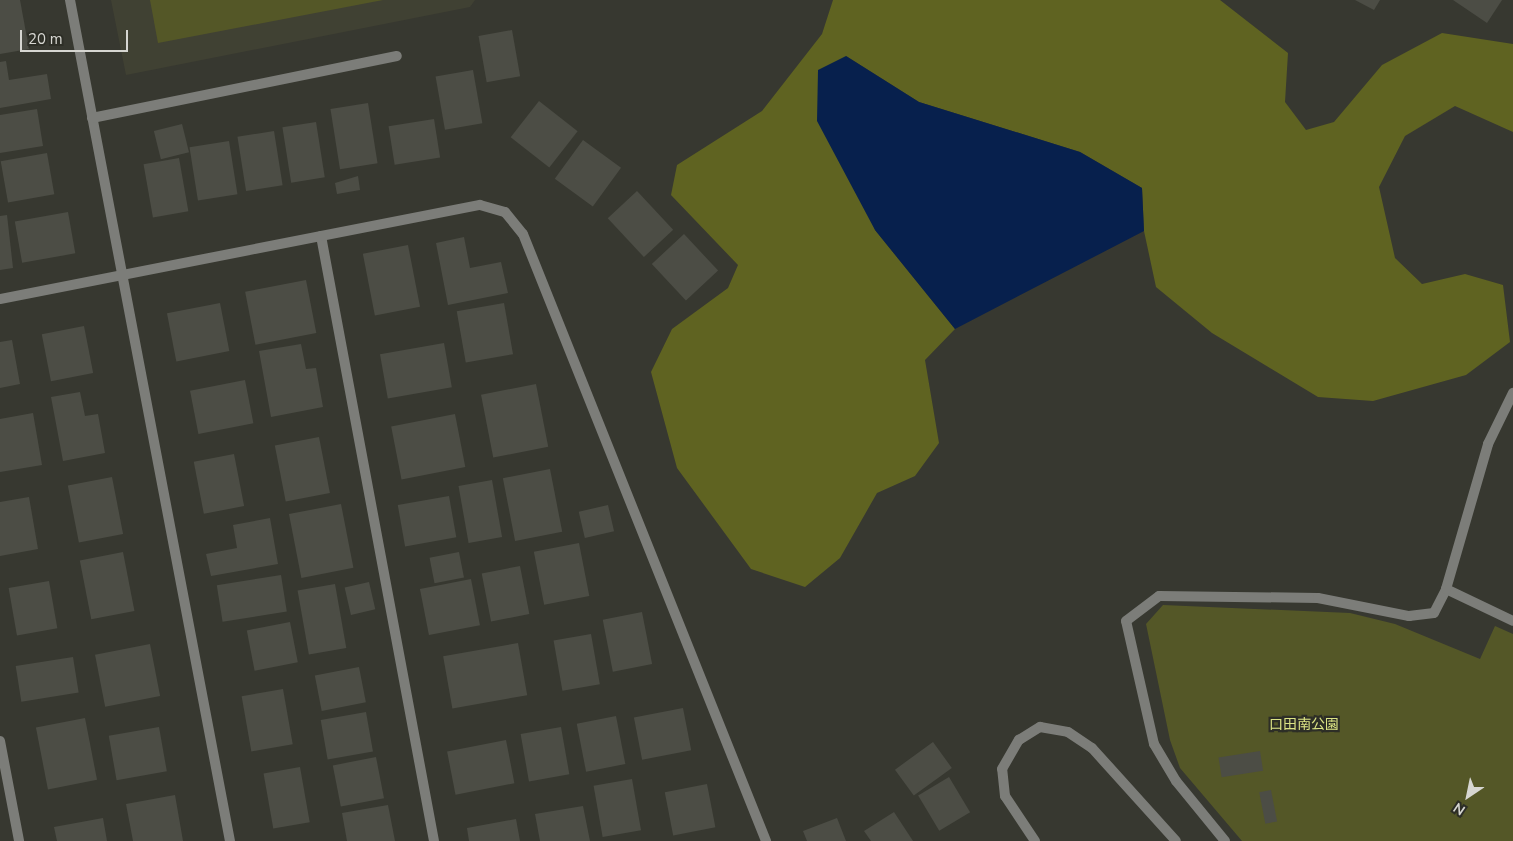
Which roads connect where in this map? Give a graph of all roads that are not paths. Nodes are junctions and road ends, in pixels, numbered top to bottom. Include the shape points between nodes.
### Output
1 (70, 0) edge
2 (397, 56) dead end
3 (92, 118) junction
4 (321, 236) junction
5 (122, 274) junction
6 (0, 299) edge
7 (1513, 393) edge
8 (1446, 589) junction
9 (1513, 621) edge
10 (0, 741) edge
11 (19, 841) edge
12 (230, 841) edge
13 (434, 841) edge
14 (766, 841) edge
15 (1036, 841) edge
16 (1176, 841) edge
17 (1225, 841) edge

1 - 3 street
2 - 3 street
3 - 5 street
4 - 5 street
4 - 13 street
4 - 14 street via 480,205 505,212 523,234
5 - 6 street
5 - 12 street
7 - 8 street via 1488,444
8 - 9 street
8 - 17 street via 1434,613 1409,616 1318,598 1159,596 1126,621 1154,744 1176,781
10 - 11 street
15 - 16 street via 1005,796 1002,769 1019,740 1040,727 1068,732 1092,748

